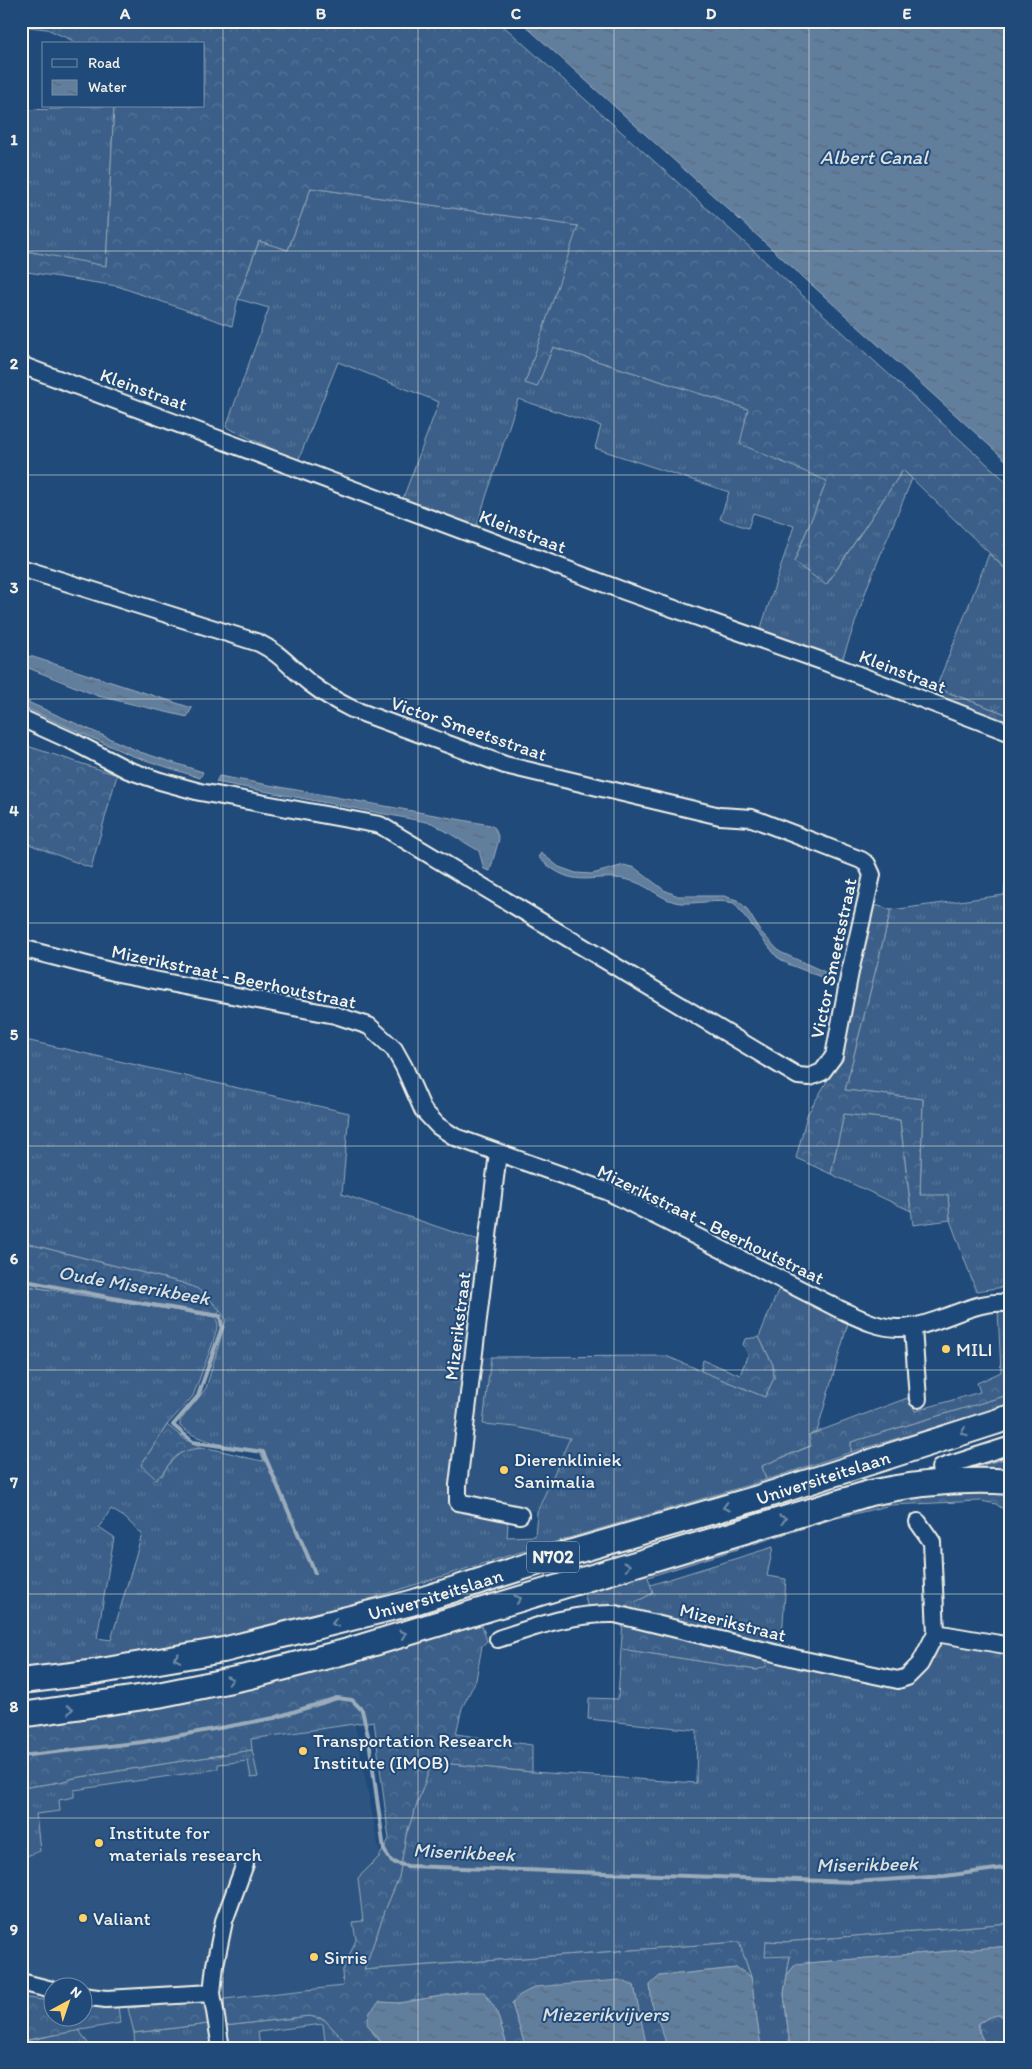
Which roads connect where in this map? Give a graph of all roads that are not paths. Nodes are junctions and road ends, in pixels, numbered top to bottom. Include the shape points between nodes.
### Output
1 (21, 364) edge
2 (21, 568) edge
3 (21, 718) edge
4 (1011, 734) edge
5 (21, 948) edge
6 (498, 1153) junction
7 (1011, 1304) edge
8 (913, 1328) junction
9 (918, 1399) dead end
10 (1011, 1417) edge
11 (1011, 1445) edge
12 (940, 1468) dead end
13 (1011, 1482) edge
14 (520, 1515) dead end
15 (918, 1522) dead end
16 (936, 1633) junction
17 (498, 1639) dead end
18 (1011, 1646) edge
19 (21, 1681) edge
20 (21, 1715) edge
21 (245, 1864) dead end
22 (21, 1982) edge
23 (42, 1987) edge
24 (212, 1993) junction
25 (92, 1997) edge
26 (221, 2048) edge

1 - 4 street, Kleinstraat
2 - 3 street, Victor Smeetsstraat via 259,643 338,702 481,758 720,816 752,818 862,860 872,875 834,1056 822,1072 810,1077 798,1076 380,825 160,782
5 - 6 street, Mizerikstraat - Beerhoutstraat via 118,973 335,1015 369,1026 394,1049 423,1110 438,1126 455,1137
6 - 8 street, Mizerikstraat - Beerhoutstraat via 609,1192 869,1322
6 - 14 street, Mizerikstraat via 458,1502
7 - 8 street via 1004,1302 984,1306
8 - 9 street
10 -> 19 highway, Universiteitslaan / N702 via 402,1606 223,1650
11 - 12 street
20 -> 13 highway, Universiteitslaan / N702 via 158,1695 348,1651 870,1493 924,1483
15 - 16 street, Mizerikstraat via 932,1542
16 - 17 street, Mizerikstraat via 920,1664 907,1677 898,1680 615,1614 567,1617
16 - 18 street
21 - 24 street via 224,1921
22 - 23 street
24 - 25 street
24 - 26 street

